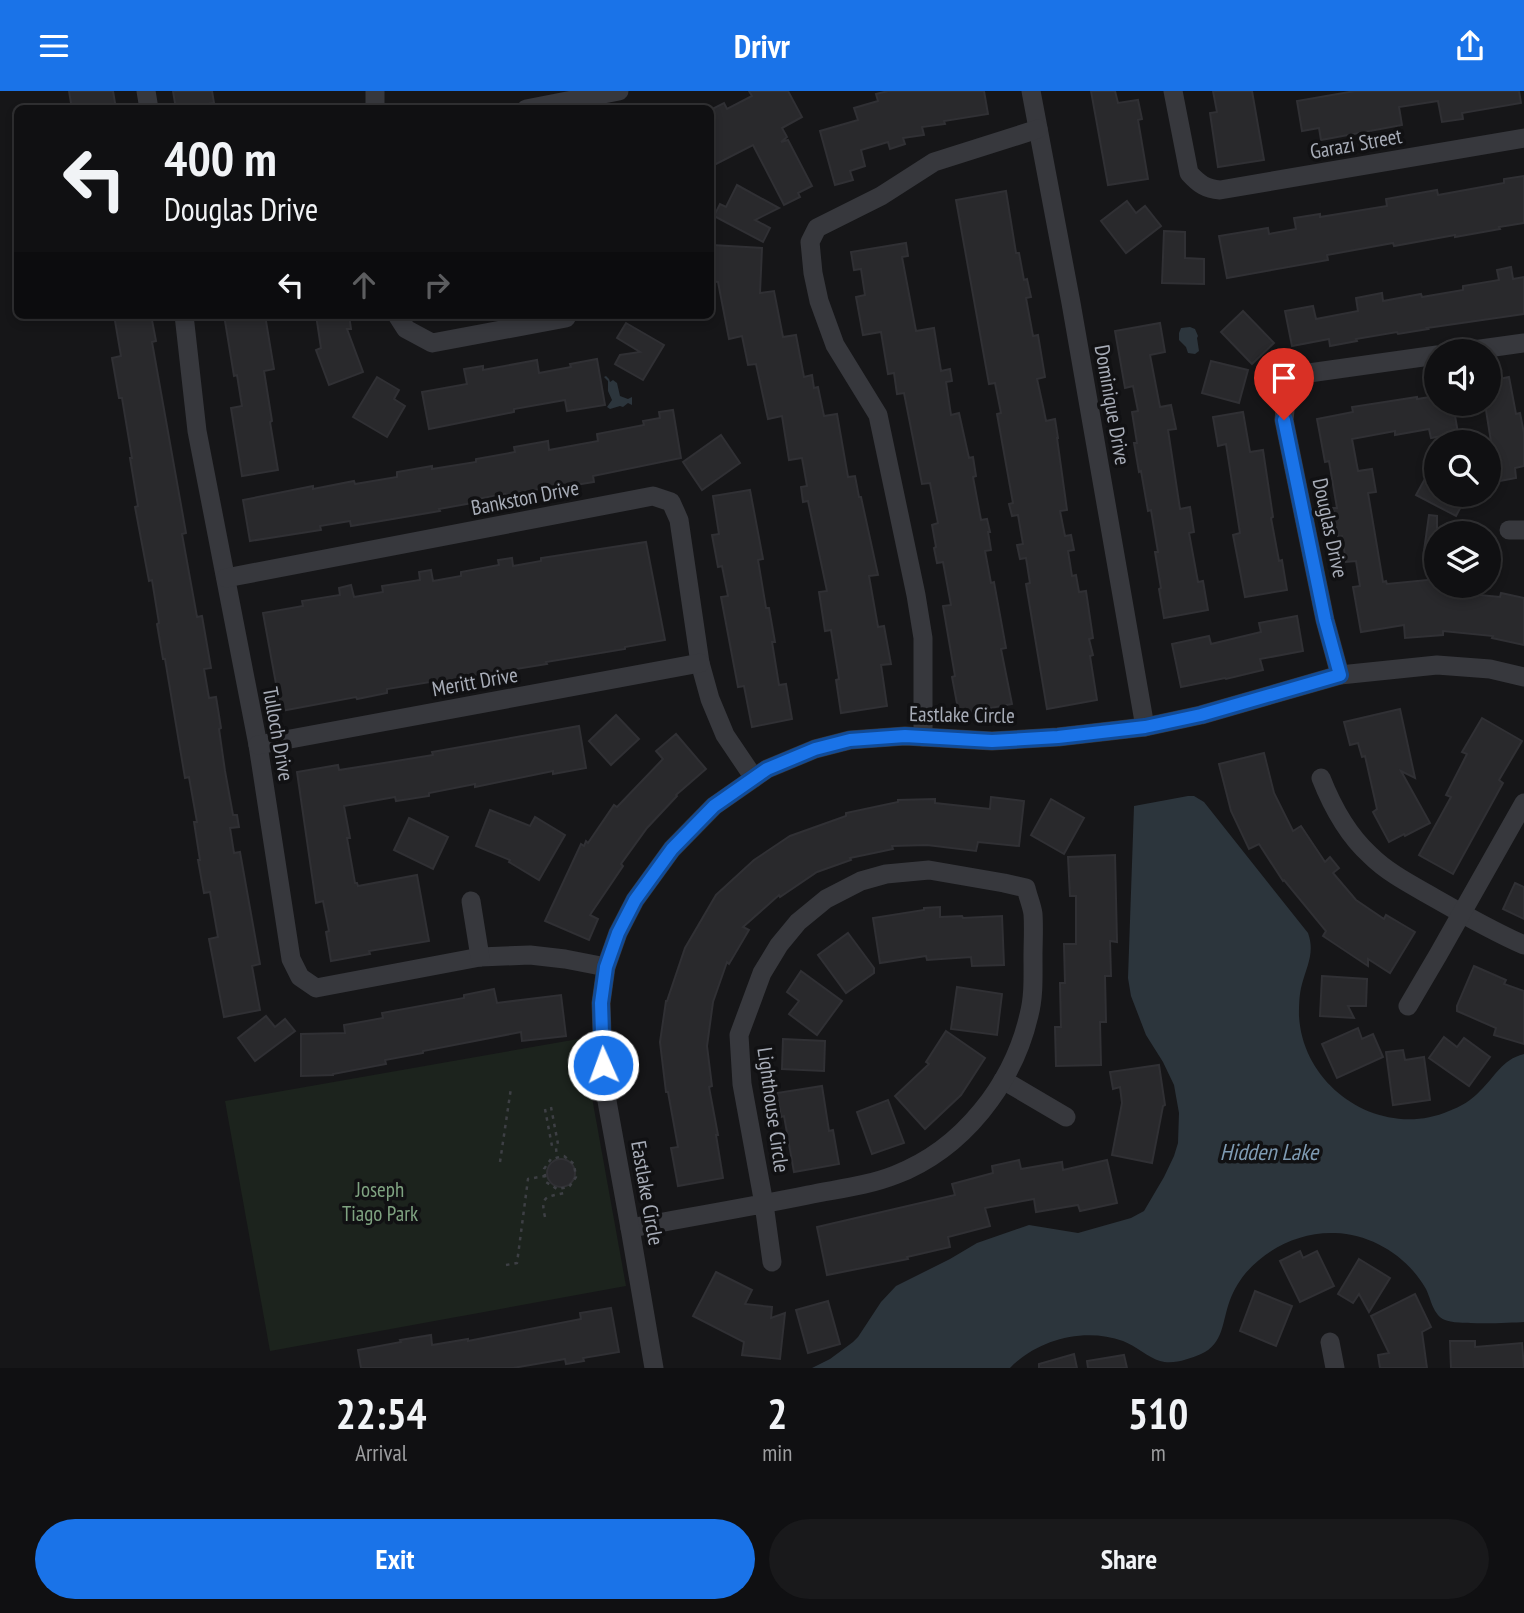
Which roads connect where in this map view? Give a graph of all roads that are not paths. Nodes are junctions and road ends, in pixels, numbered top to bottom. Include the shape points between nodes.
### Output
1 (620, 91) edge
2 (1031, 91) edge
3 (1173, 91) edge
4 (596, 93) edge
5 (544, 105) edge
6 (1038, 129) junction
7 (1524, 138) edge
8 (184, 319) edge
9 (400, 319) edge
10 (561, 319) edge
11 (1524, 343) edge
12 (1501, 346) edge
13 (1424, 357) edge
14 (226, 578) junction
15 (700, 663) junction
16 (1340, 675) junction
17 (1524, 677) edge
18 (1145, 727) junction
19 (923, 737) junction
20 (258, 745) junction
21 (754, 778) junction
22 (1321, 778) dead end
23 (1524, 803) edge
24 (471, 901) dead end
25 (1461, 913) junction
26 (1524, 945) edge
27 (480, 957) junction
28 (606, 967) junction
29 (1408, 1006) dead end
30 (1003, 1080) junction
31 (1066, 1117) dead end
32 (764, 1204) junction
33 (630, 1228) junction
34 (772, 1262) dead end
35 (1330, 1342) dead end
36 (654, 1368) edge
37 (1335, 1368) edge

1 - 4 street
2 - 6 street, Dominique Drive
3 - 7 street, Garazi Street via 1189,173 1209,189
4 - 5 street
6 - 18 street, Dominique Drive
6 - 19 street via 934,162 881,196 817,228 810,242 820,301 835,345 878,415 923,638
8 - 14 street, Tulloch Drive via 197,431
9 - 10 street via 406,329 432,343
11 - 12 street
13 - 16 street, Douglas Drive via 1309,373 1287,390 1284,420
14 - 15 street, Bankston Drive via 653,496 671,502 679,520
14 - 20 street, Tulloch Drive
15 - 20 street, Meritt Drive
15 - 21 street, Bankston Drive via 725,735
16 - 17 street, Eastlake Circle via 1437,665
16 - 18 street, Eastlake Circle
18 - 19 street, Eastlake Circle via 992,741
19 - 21 street, Eastlake Circle via 850,740 815,749
20 - 27 street, Tulloch Drive via 290,959 300,977 316,988
21 - 28 street, Eastlake Circle via 714,806 672,849 635,900
22 - 25 street via 1344,824 1369,855
23 - 25 street
24 - 27 street
25 - 26 street
25 - 29 street
27 - 28 street, Tulloch Drive via 530,955
28 - 33 street, Eastlake Circle via 601,1003 603,1065
30 - 31 street
30 - 32 street, Lighthouse Circle via 984,1110 952,1142 915,1166 874,1182
30 - 32 street, Lighthouse Circle via 1017,1052 1032,994 1033,913 1026,888 929,870 860,881 808,913 779,945 762,973 739,1035 742,1084
32 - 33 street
32 - 34 street
33 - 36 street, Eastlake Circle
35 - 37 street

